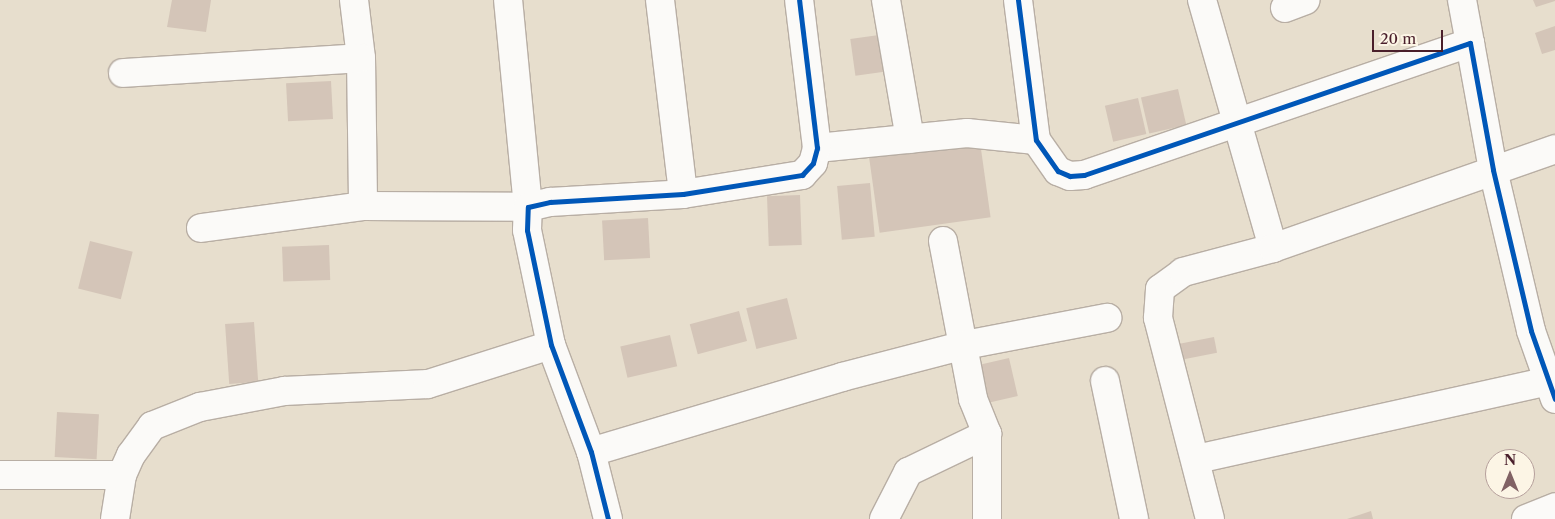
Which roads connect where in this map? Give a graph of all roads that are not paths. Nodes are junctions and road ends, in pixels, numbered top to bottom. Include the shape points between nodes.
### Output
1 (354, 0) edge
2 (508, 0) edge
3 (660, 0) edge
4 (799, 0) edge
5 (886, 0) edge
6 (1018, 0) edge
7 (1202, 0) edge
8 (1462, 0) edge
9 (1470, 43) junction
10 (362, 58) junction
11 (123, 73) dead end
12 (1235, 122) junction
13 (910, 139) junction
14 (1036, 140) junction
15 (817, 148) junction
16 (1555, 149) edge
17 (1493, 170) junction
18 (683, 194) junction
19 (363, 206) junction
20 (528, 208) junction
21 (201, 228) dead end
22 (943, 240) dead end
23 (1273, 248) junction
24 (1107, 318) dead end
25 (551, 345) junction
26 (965, 345) junction
27 (1105, 381) dead end
28 (1552, 390) edge
29 (988, 434) junction
30 (591, 452) junction
31 (1197, 459) junction
32 (122, 474) junction
33 (0, 475) edge
34 (1555, 507) edge
35 (114, 519) edge
36 (608, 519) edge
37 (884, 519) edge
38 (987, 519) edge
39 (1134, 519) edge
40 (1210, 519) edge
41 (1526, 519) edge

1 - 10 street
2 - 20 street
3 - 18 street
4 - 15 street
5 - 13 street
6 - 14 street
7 - 12 street
8 - 9 street
9 - 12 street
9 - 17 street
10 - 11 street
10 - 19 street
12 - 14 street via 1084,175 1070,176 1058,170
12 - 23 street
13 - 14 street via 967,133
13 - 15 street
15 - 18 street via 813,163 802,175
16 - 17 street
17 - 23 street
17 - 28 street via 1531,331
18 - 20 street via 550,202
19 - 20 street
19 - 21 street
20 - 25 street via 527,230
22 - 26 street
23 - 31 street via 1183,272 1160,289 1158,318
24 - 26 street
25 - 30 street
25 - 32 street via 428,384 284,391 200,407 152,426
26 - 29 street via 973,399
26 - 30 street via 842,377
27 - 39 street
28 - 31 street
29 - 37 street via 908,472
29 - 38 street
30 - 36 street
31 - 40 street
32 - 33 street
32 - 35 street
34 - 41 street

